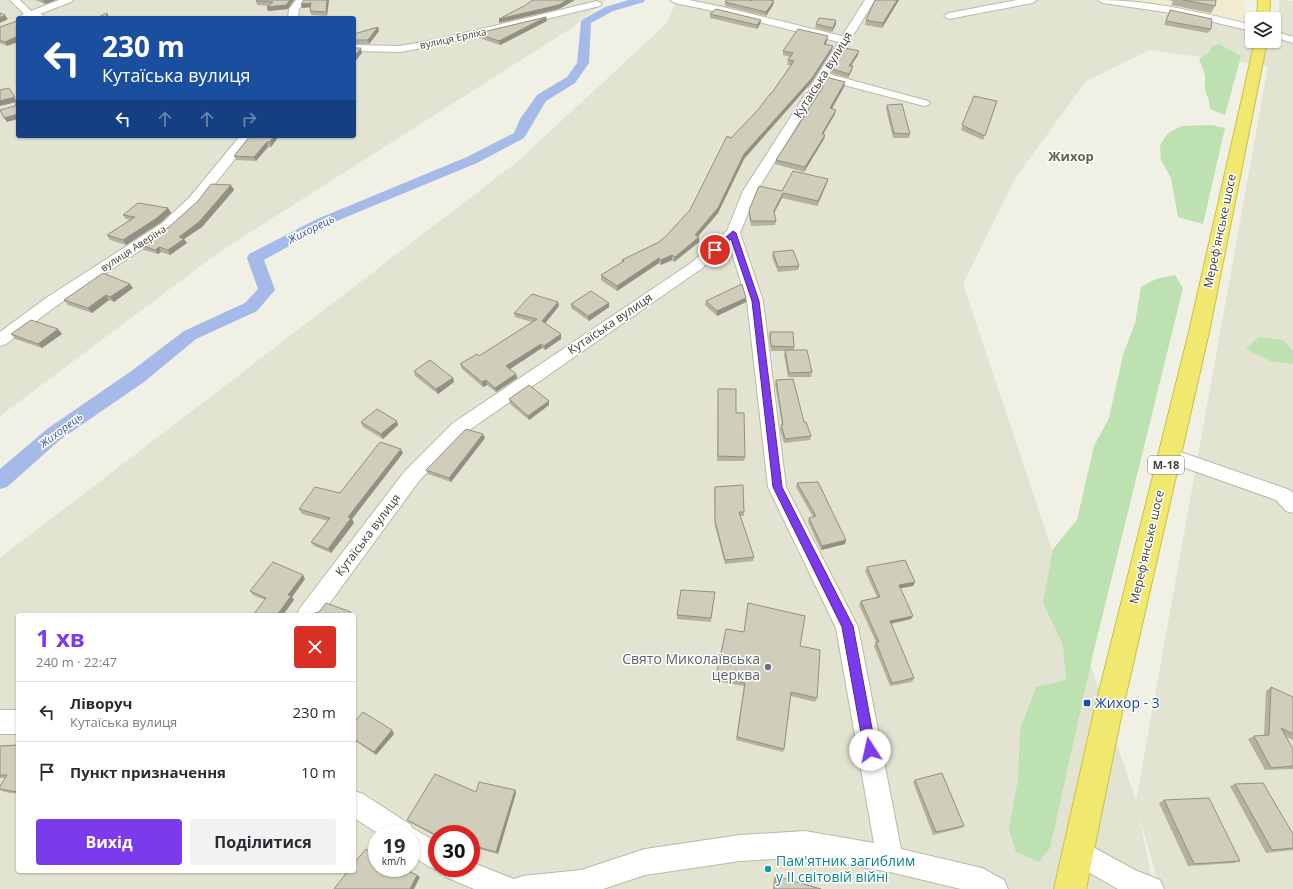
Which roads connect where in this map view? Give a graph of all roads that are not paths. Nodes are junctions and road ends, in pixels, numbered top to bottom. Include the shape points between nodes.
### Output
1 (15, 0) edge
2 (68, 0) edge
3 (301, 0) edge
4 (675, 0) edge
5 (870, 0) edge
6 (1032, 0) edge
7 (1103, 0) edge
8 (1264, 0) edge
9 (597, 4) dead end
10 (1264, 12) edge
11 (26, 16) edge
12 (293, 16) edge
13 (949, 16) dead end
14 (1245, 26) edge
15 (1281, 36) edge
16 (845, 40) junction
17 (1293, 40) edge
18 (356, 48) edge
19 (1260, 48) edge
20 (822, 76) junction
21 (924, 103) dead end
22 (245, 138) edge
23 (733, 233) junction
24 (0, 340) edge
25 (1169, 455) junction
26 (1293, 505) edge
27 (309, 613) edge
28 (0, 722) edge
29 (16, 722) edge
30 (356, 804) edge
31 (388, 825) edge
32 (1078, 852) junction
33 (890, 859) junction
34 (476, 877) edge
35 (505, 889) edge
36 (523, 889) edge
37 (995, 889) edge
38 (1070, 889) edge
39 (1151, 889) edge

1 - 11 street
2 - 11 street
3 - 12 street via 294,9
4 - 16 street
5 - 16 street, Кутаїська вулиця
6 - 13 street
7 - 14 street via 1130,2
8 - 10 highway
9 - 18 street, вулиця Ерліха via 433,44 400,49
15 - 17 street
16 - 20 street, Кутаїська вулиця
19 - 25 highway, Мереф'янське шосе / М-18 via 1199,332
20 - 21 street
20 - 23 street, Кутаїська вулиця via 750,191
22 - 24 street, вулиця Аверіна via 194,201 166,227 51,302
23 - 27 street, Кутаїська вулиця via 696,266 459,428 412,476
23 - 33 street via 756,301 777,487 847,626
25 - 26 street via 1283,495
25 - 32 highway, Мереф'янське шосе / М-18 via 1108,712
28 - 29 street
30 - 31 street
32 - 38 highway, Мереф'янське шосе / М-18
32 - 39 street via 1130,881
33 - 36 street via 805,844 740,848 645,862 581,883
33 - 37 street via 982,882
34 - 35 street

